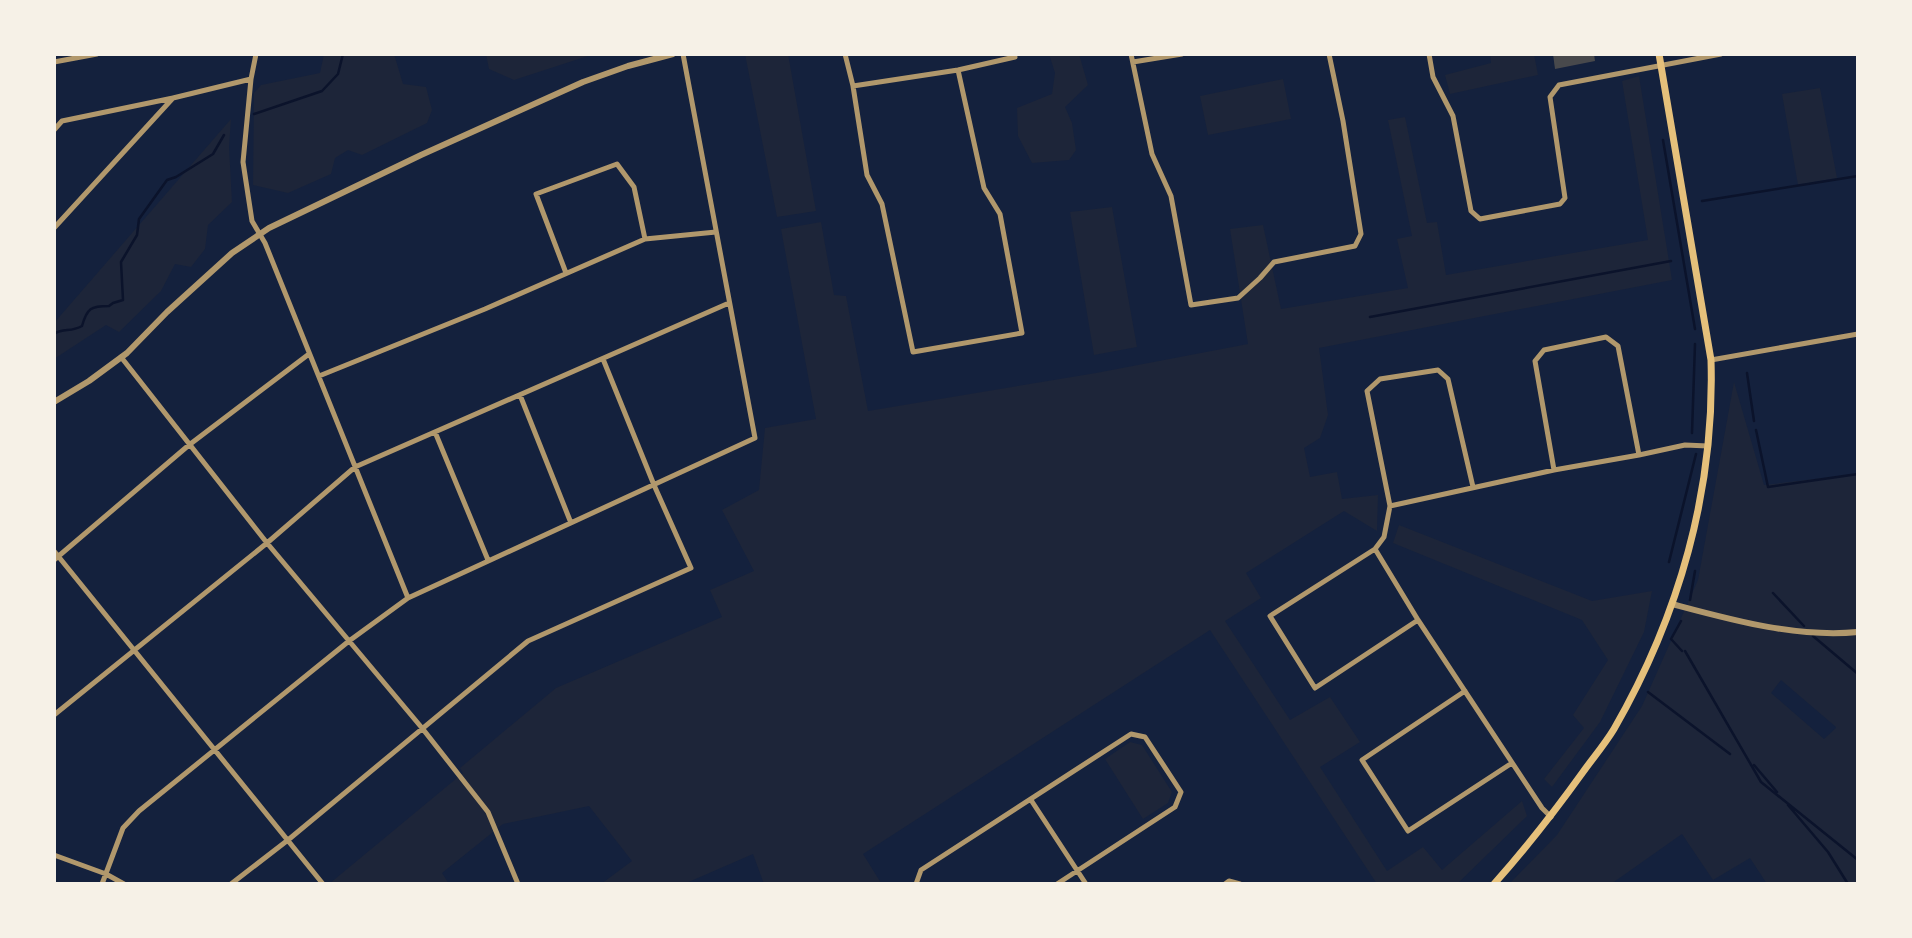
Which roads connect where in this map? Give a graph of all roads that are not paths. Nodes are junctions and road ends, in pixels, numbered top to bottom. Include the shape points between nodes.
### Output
1 (97, 54) edge
2 (256, 54) edge
3 (673, 54) edge
4 (682, 54) edge
5 (845, 54) edge
6 (1131, 54) edge
7 (1182, 54) edge
8 (1329, 54) edge
9 (1429, 54) edge
10 (1658, 54) edge
11 (1721, 54) edge
12 (1015, 57) dead end
13 (54, 62) edge
14 (1133, 62) junction
15 (1660, 67) junction
16 (958, 70) junction
17 (251, 79) junction
18 (853, 86) junction
19 (173, 98) junction
20 (54, 130) edge
21 (54, 228) edge
22 (716, 232) junction
23 (260, 233) junction
24 (645, 239) junction
25 (566, 273) junction
26 (729, 303) junction
27 (1858, 334) edge
28 (310, 354) junction
29 (121, 357) junction
30 (603, 359) junction
31 (1711, 360) junction
32 (319, 376) junction
33 (520, 395) junction
34 (54, 402) edge
35 (435, 432) junction
36 (189, 445) junction
37 (1708, 446) junction
38 (1639, 456) junction
39 (355, 467) junction
40 (1554, 470) junction
41 (654, 485) junction
42 (1473, 487) junction
43 (1390, 506) junction
44 (571, 523) junction
45 (267, 543) junction
46 (1375, 549) junction
47 (56, 556) edge
48 (488, 560) junction
49 (408, 598) junction
50 (1672, 604) junction
51 (1418, 620) junction
52 (1858, 632) edge
53 (349, 641) junction
54 (133, 650) junction
55 (1465, 691) junction
56 (54, 715) edge
57 (422, 727) junction
58 (215, 750) junction
59 (1512, 763) junction
60 (1031, 800) junction
61 (1551, 817) junction
62 (288, 840) junction
63 (54, 855) edge
64 (1077, 870) junction
65 (106, 874) junction
66 (103, 884) edge
67 (124, 884) edge
68 (231, 884) edge
69 (323, 884) edge
70 (518, 884) edge
71 (916, 884) edge
72 (1056, 884) edge
73 (1086, 884) edge
74 (1225, 884) edge
75 (1240, 884) edge
76 (1494, 884) edge

1 - 13 street
2 - 17 street
3 - 23 street via 583,82
4 - 22 street
5 - 18 street
6 - 14 street
7 - 14 street
8 - 14 street via 1362,234 1355,246 1274,262 1238,298 1191,305 1171,196 1152,154
9 - 15 street via 1433,77 1453,116 1471,211 1480,219 1559,204 1565,198 1550,97 1559,85
10 - 15 main road
11 - 15 street
12 - 16 street
15 - 31 main road
16 - 18 street
16 - 18 street via 984,188 1000,214 1022,333 913,352 882,204 867,175
17 - 19 street
17 - 23 street via 243,162 252,221
19 - 20 street via 62,121
19 - 21 street
22 - 24 street
22 - 26 street
23 - 28 street
23 - 29 street via 232,253
24 - 25 street
24 - 25 street via 634,187 617,164 536,194
25 - 32 street
26 - 30 street
26 - 41 street via 755,438
27 - 31 street
28 - 32 street
28 - 36 street
29 - 34 street
29 - 36 street
30 - 33 street
30 - 41 street
31 - 37 main road
32 - 39 street
33 - 35 street
33 - 44 street
35 - 39 street
35 - 48 street
36 - 45 street
36 - 47 street
37 - 38 street via 1685,445
37 - 50 main road via 1698,516
38 - 40 street
38 - 40 street via 1618,346 1606,337 1544,350 1535,361
39 - 45 street
39 - 49 street
40 - 42 street
41 - 44 street
41 - 57 street via 691,568 528,641
42 - 43 street
42 - 43 street via 1448,380 1438,370 1380,379 1367,391
43 - 46 street via 1384,537
44 - 48 street
45 - 53 street
45 - 54 street
46 - 51 street
46 - 51 street via 1270,616 1315,688
47 - 54 street
48 - 49 street
49 - 53 street
50 - 52 street via 1765,626
50 - 61 main road via 1613,730
51 - 55 street
53 - 57 street
53 - 58 street
54 - 56 street
54 - 58 street
55 - 59 street
55 - 59 street via 1362,760 1408,831
57 - 62 street
57 - 70 street via 488,812
58 - 62 street
58 - 65 street via 123,828
59 - 61 street
60 - 64 street
60 - 64 street via 1131,734 1145,737 1174,781 1181,792 1175,807
60 - 71 street via 921,870
61 - 76 main road
62 - 68 street
62 - 69 street
63 - 65 street
64 - 72 street
64 - 73 street
65 - 66 street
65 - 67 street
74 - 75 street

